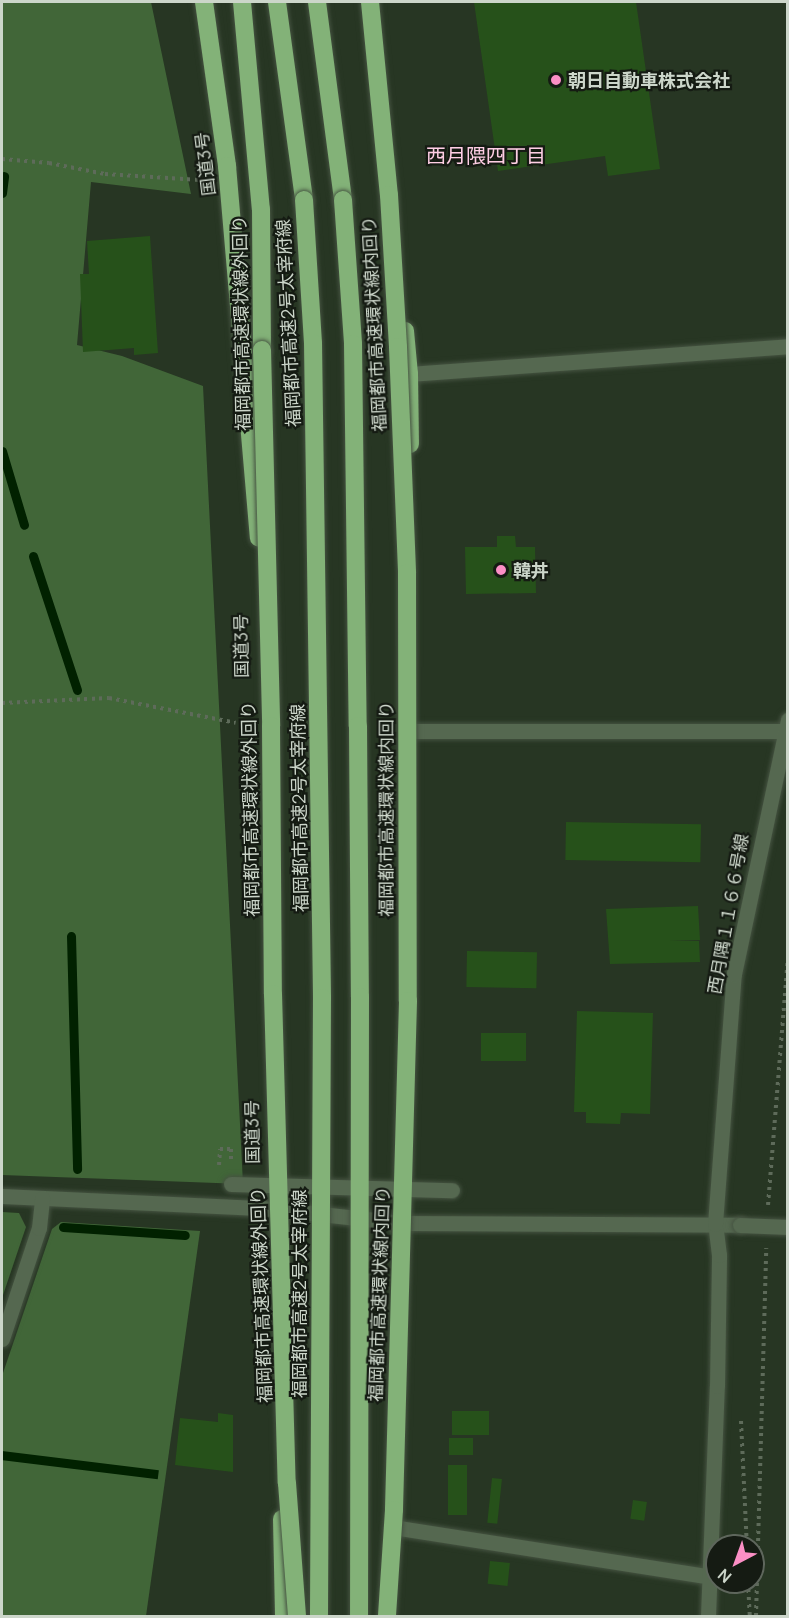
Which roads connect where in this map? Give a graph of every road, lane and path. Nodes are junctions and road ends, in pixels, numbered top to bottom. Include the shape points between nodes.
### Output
1 (204, 2) edge
2 (242, 2) edge
3 (277, 2) edge
4 (317, 2) edge
5 (370, 2) edge
6 (2, 159) edge
7 (200, 180) dead end
8 (788, 346) edge
9 (410, 374) junction
10 (2, 702) edge
11 (236, 723) dead end
12 (786, 726) edge
13 (413, 731) junction
14 (788, 959) edge
15 (231, 1184) dead end
16 (452, 1190) dead end
17 (2, 1196) edge
18 (42, 1198) junction
19 (275, 1209) junction
20 (768, 1209) dead end
21 (402, 1223) junction
22 (715, 1224) junction
23 (788, 1227) edge
24 (766, 1245) dead end
25 (2, 1339) edge
26 (741, 1418) dead end
27 (393, 1527) junction
28 (712, 1534) edge
29 (746, 1534) edge
30 (705, 1576) edge
31 (710, 1594) edge
32 (749, 1594) edge
33 (284, 1617) edge
34 (297, 1617) edge
35 (319, 1617) edge
36 (359, 1617) edge
37 (388, 1617) edge
38 (708, 1617) edge
39 (750, 1617) edge
40 (756, 1617) edge

1 - 19 highway, 国道3号 via 227,166 260,555
2 - 34 highway, 福岡都市高速環状線外回り, bridge via 261,209 273,994 287,1484
3 - 35 highway, 福岡都市高速2号太宰府線, bridge via 304,200 313,343 321,951
4 - 36 highway, bridge via 343,200 353,344 358,750
5 - 9 highway
5 - 37 highway, 福岡都市高速環状線内回り, bridge via 397,323 407,573 408,1001
6 - 7 path via 105,174
8 - 9 street
9 - 13 highway
10 - 11 path via 109,698
12 - 13 street
12 - 22 street, 西月隅１１６６号線 via 734,974
13 - 21 highway
14 - 20 path
15 - 16 street, bridge
17 - 18 street
18 - 19 street
18 - 25 street via 39,1228
19 - 21 street
19 - 33 highway, 国道3号
21 - 22 street
21 - 27 highway
22 - 23 street, bridge
22 - 28 street, 西月隅１１６６号線 via 719,1255
24 - 40 path
26 - 29 path
27 - 30 street
27 - 37 highway
31 - 38 street, 西月隅１１６６号線
32 - 39 path

